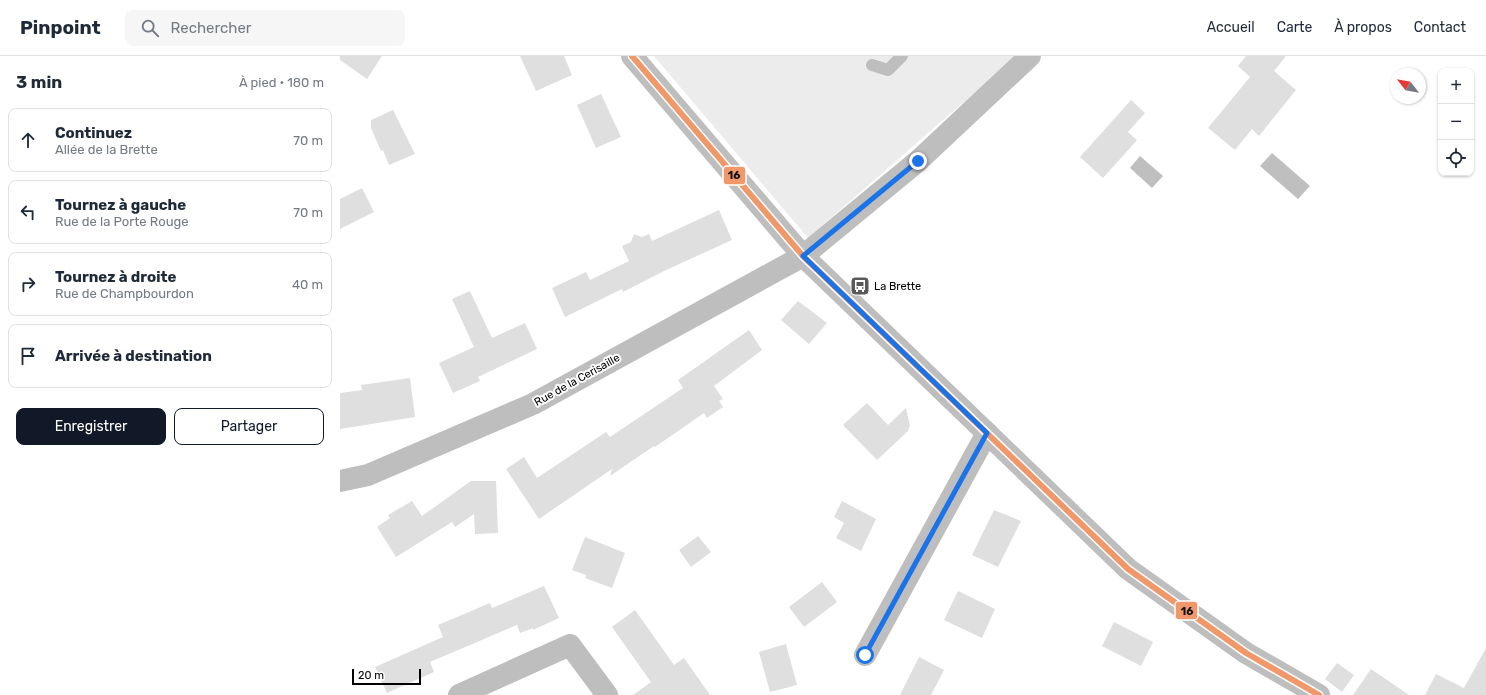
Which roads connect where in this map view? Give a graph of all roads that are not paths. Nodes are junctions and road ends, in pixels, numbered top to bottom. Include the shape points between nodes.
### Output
1 (632, 56) edge
2 (902, 56) edge
3 (1030, 56) edge
4 (872, 65) dead end
5 (803, 256) junction
6 (987, 433) junction
7 (340, 481) edge
8 (865, 655) dead end
9 (460, 695) edge
10 (607, 695) edge
11 (1319, 695) edge

1 - 5 street
2 - 4 lane via 888,70
3 - 5 street, Rue de la Cerisaille via 918,161
5 - 6 street
5 - 7 street, Rue de la Cerisaille via 533,404 368,475
6 - 8 street
6 - 11 street via 1128,569 1246,653
9 - 10 street via 570,645

